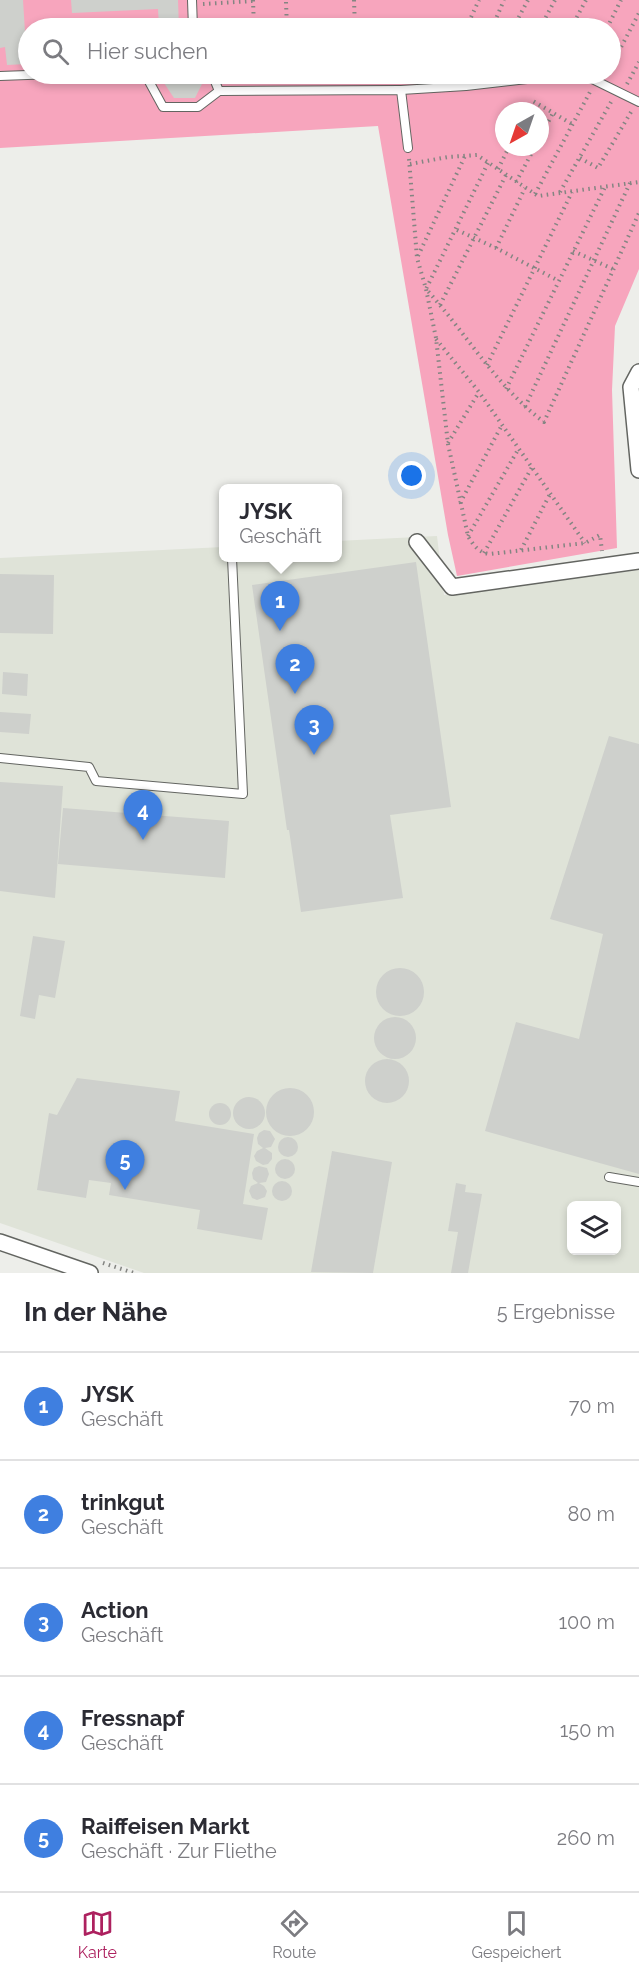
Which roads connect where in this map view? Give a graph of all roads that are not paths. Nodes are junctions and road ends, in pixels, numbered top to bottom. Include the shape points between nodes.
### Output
1 (192, 2) edge
2 (193, 18) edge
3 (18, 75) edge
4 (0, 76) edge
5 (150, 84) edge
6 (216, 84) edge
7 (483, 84) edge
8 (604, 84) edge
9 (401, 90) junction
10 (219, 92) junction
11 (638, 102) edge
12 (408, 148) road end
13 (639, 372) edge
14 (639, 470) edge
15 (417, 542) dead end
16 (639, 561) edge
17 (232, 562) edge
18 (0, 758) edge
19 (609, 1177) dead end
20 (639, 1182) edge
21 (0, 1242) edge
22 (90, 1273) edge

1 - 2 lane
3 - 4 lane
5 - 10 lane via 163,107 198,107
6 - 10 lane
7 - 9 lane
8 - 11 lane
9 - 10 lane
9 - 12 lane
13 - 14 street via 631,387
15 - 16 street via 452,587
17 - 18 lane via 243,794 96,781 88,767
19 - 20 lane
21 - 22 street

